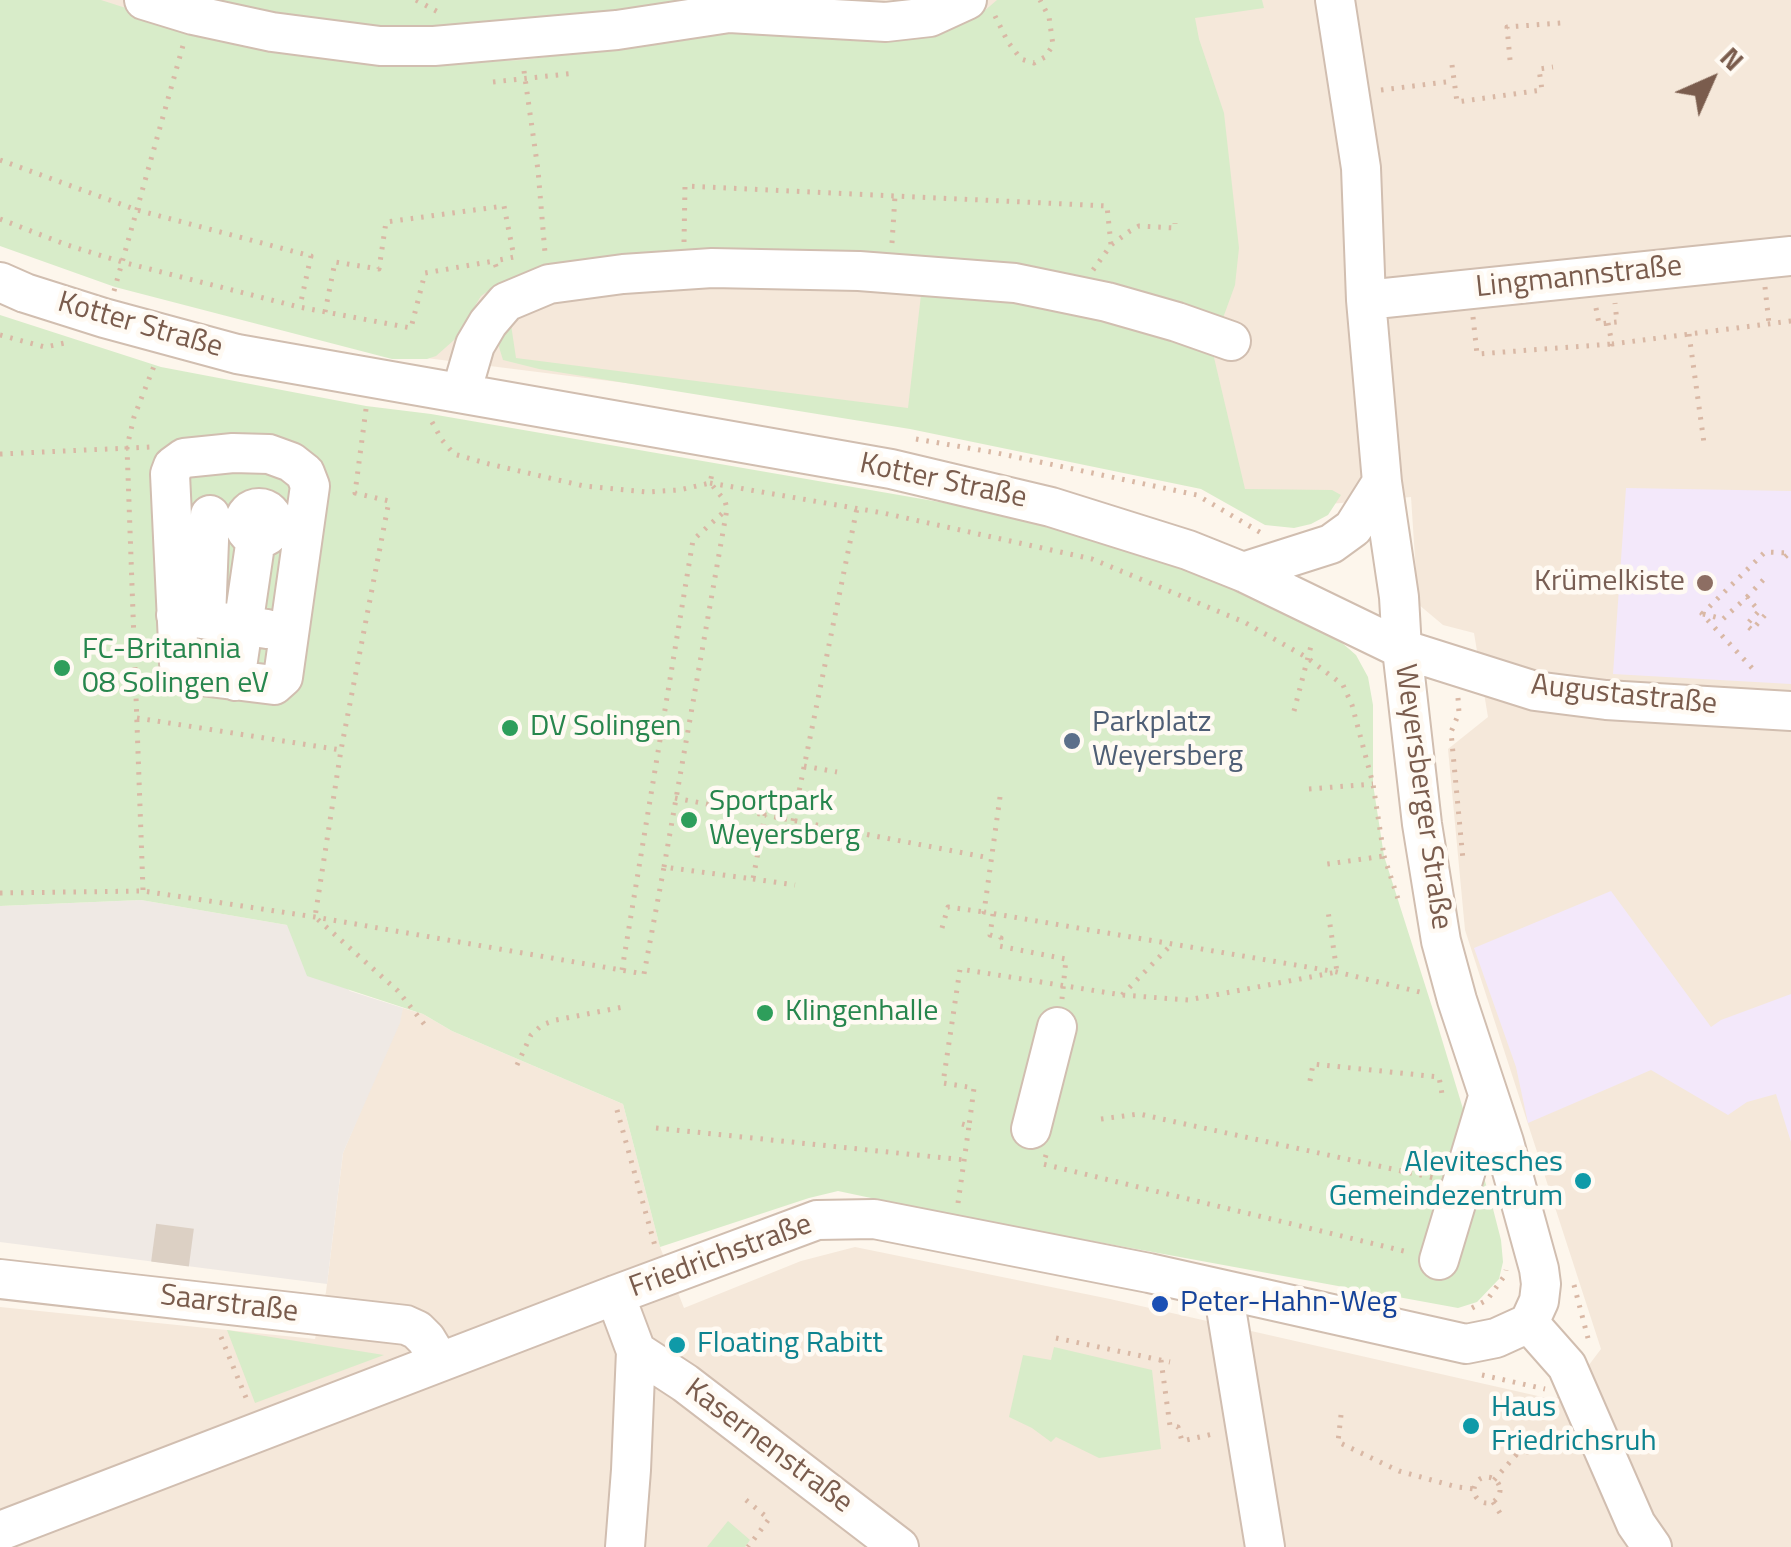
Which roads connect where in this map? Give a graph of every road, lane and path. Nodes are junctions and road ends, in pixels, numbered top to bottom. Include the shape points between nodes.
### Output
1 (144, 0) edge
2 (1040, 0) edge
3 (1335, 0) edge
4 (981, 7) edge
5 (193, 15) junction
6 (1561, 23) dead end
7 (520, 38) junction
8 (1510, 60) dead end
9 (1452, 65) dead end
10 (1553, 67) dead end
11 (576, 73) dead end
12 (525, 79) junction
13 (1454, 81) junction
14 (494, 82) dead end
15 (1382, 90) dead end
16 (0, 160) edge
17 (895, 196) junction
18 (137, 210) junction
19 (0, 219) edge
20 (1175, 223) dead end
21 (71, 234) dead end
22 (68, 245) junction
23 (1111, 245) junction
24 (1791, 256) edge
25 (494, 260) junction
26 (122, 262) junction
27 (424, 262) dead end
28 (179, 268) dead end
29 (683, 270) junction
30 (425, 273) junction
31 (890, 274) junction
32 (176, 276) junction
33 (0, 282) edge
34 (548, 284) junction
35 (115, 287) dead end
36 (270, 290) dead end
37 (1469, 290) junction
38 (1084, 296) junction
39 (269, 300) junction
40 (1366, 300) junction
41 (506, 302) junction
42 (300, 307) junction
43 (325, 312) junction
44 (380, 313) dead end
45 (1791, 321) edge
46 (379, 322) junction
47 (1608, 324) dead end
48 (1690, 334) junction
49 (1230, 341) dead end
50 (1612, 344) junction
51 (157, 358) dead end
52 (366, 402) dead end
53 (446, 403) junction
54 (718, 438) junction
55 (1704, 443) dead end
56 (127, 447) junction
57 (0, 454) edge
58 (1382, 482) junction
59 (710, 483) junction
60 (857, 508) junction
61 (727, 509) junction
62 (170, 510) junction
63 (259, 548) junction
64 (1790, 553) edge
65 (1783, 559) dead end
66 (1243, 572) junction
67 (1767, 576) dead end
68 (1746, 597) junction
69 (196, 606) junction
70 (1324, 612) junction
71 (1702, 614) junction
72 (1765, 615) dead end
73 (290, 632) junction
74 (1402, 649) junction
75 (1306, 657) junction
76 (1752, 668) dead end
77 (236, 681) junction
78 (1294, 711) dead end
79 (1791, 712) edge
80 (1459, 713) dead end
81 (137, 718) junction
82 (341, 750) junction
83 (804, 766) junction
84 (837, 772) dead end
85 (1373, 784) junction
86 (1310, 789) dead end
87 (1000, 797) dead end
88 (676, 798) junction
89 (765, 815) junction
90 (793, 821) junction
91 (990, 858) junction
92 (1462, 860) dead end
93 (1321, 865) dead end
94 (664, 867) junction
95 (753, 879) junction
96 (794, 885) dead end
97 (144, 890) junction
98 (0, 894) edge
99 (1328, 910) dead end
100 (984, 912) junction
101 (993, 914) junction
102 (315, 917) junction
103 (942, 928) dead end
104 (1173, 943) junction
105 (622, 970) junction
106 (1337, 972) junction
107 (1064, 986) junction
108 (1122, 995) junction
109 (1457, 1000) junction
110 (623, 1007) dead end
111 (1057, 1027) joint
112 (428, 1029) dead end
113 (517, 1066) dead end
114 (1310, 1081) dead end
115 (1442, 1094) dead end
116 (1488, 1097) junction
117 (617, 1110) dead end
118 (1101, 1119) dead end
119 (656, 1128) dead end
120 (1031, 1130) joint
121 (966, 1160) junction
122 (1461, 1184) junction
123 (956, 1216) dead end
124 (1508, 1258) dead end
125 (1439, 1260) joint
126 (1570, 1270) dead end
127 (664, 1277) junction
128 (0, 1279) edge
129 (1223, 1290) junction
130 (615, 1295) junction
131 (208, 1303) junction
132 (1469, 1309) dead end
133 (1529, 1323) junction
134 (1056, 1338) dead end
135 (1590, 1343) dead end
136 (636, 1351) junction
137 (1162, 1360) junction
138 (440, 1362) junction
139 (1170, 1362) dead end
140 (252, 1413) dead end
141 (1341, 1415) dead end
142 (1246, 1427) junction
143 (1514, 1440) dead end
144 (1534, 1451) dead end
145 (1518, 1453) junction
146 (1494, 1480) junction
147 (1474, 1488) junction
148 (746, 1500) dead end
149 (1493, 1502) junction
150 (1504, 1518) dead end
151 (0, 1531) edge
152 (625, 1547) edge
153 (748, 1547) edge
154 (898, 1547) edge
155 (1265, 1547) edge
156 (1652, 1547) edge

1 - 5 street
2 - 4 path via 1053,44 1034,63 1021,59
3 - 40 street, Weyersberger Straße via 1361,168
4 - 7 street via 886,22 729,14
5 - 7 street via 380,46
5 - 18 path
6 - 8 path via 1507,27
7 - 12 path
9 - 13 path
10 - 13 path via 1538,69 1542,90 1457,102
11 - 12 path
12 - 14 path
12 - 34 path
13 - 15 path
16 - 18 path
17 - 23 path via 1108,206
17 - 29 path via 685,186
17 - 31 path
18 - 26 path
18 - 42 path via 312,256
19 - 22 path
20 - 23 path via 1139,226
21 - 22 path
22 - 26 path
23 - 38 path
24 - 37 street, Lingmannstraße
25 - 30 path
25 - 41 path
25 - 43 path via 514,257 504,206 386,222 379,269 336,262
26 - 32 path
26 - 35 path
27 - 30 path
28 - 32 path
29 - 31 street
29 - 34 street
30 - 46 path via 411,328
31 - 38 street
32 - 39 path
33 - 53 street, Kotter Straße via 104,318
34 - 41 street
36 - 39 path
37 - 40 street, Lingmannstraße
37 - 50 path via 1477,354
38 - 49 street
39 - 42 path
40 - 58 street, Weyersberger Straße
41 - 53 street via 474,345
42 - 43 path
43 - 46 path
44 - 46 path
45 - 48 path
47 - 50 path
48 - 50 path
48 - 55 path
51 - 56 path
52 - 82 path via 355,493 388,501
53 - 54 street, Kotter Straße
53 - 59 path via 432,423 454,454 584,486 647,492
54 - 59 path
54 - 66 street, Kotter Straße via 1013,497
56 - 57 path
56 - 81 path
58 - 66 street via 1353,528 1331,544
58 - 74 street, Weyersberger Straße
59 - 60 path
59 - 61 path
60 - 75 path via 1092,558 1244,622
60 - 83 path
61 - 88 path
61 - 105 path via 693,540
62 - 63 street
62 - 63 street via 170,474 184,458 269,454
62 - 69 street
63 - 69 street
63 - 69 street
63 - 69 street
63 - 73 street
63 - 73 street
63 - 77 street
64 - 65 path
64 - 71 path via 1765,552
66 - 70 street, Kotter Straße
67 - 68 path
68 - 71 path via 1723,618
68 - 72 path via 1759,611 1746,625 1752,630
69 - 77 street via 181,669
70 - 74 street, Kotter Straße
70 - 75 path
71 - 76 path
73 - 77 street via 280,682
74 - 79 street, Augustastraße via 1535,691
74 - 109 street, Weyersberger Straße via 1422,824
75 - 78 path
75 - 85 path via 1343,685
80 - 92 path via 1451,732
81 - 82 path
81 - 97 path
82 - 102 path
83 - 84 path
83 - 90 path
85 - 86 path
85 - 93 path via 1384,856
87 - 91 path
88 - 89 path
88 - 94 path
89 - 90 path
89 - 95 path
90 - 91 path
91 - 100 path
94 - 95 path
94 - 105 path via 644,974
95 - 96 path
97 - 98 path
97 - 102 path
99 - 106 path
100 - 101 path
100 - 103 path via 948,907
101 - 104 path
101 - 107 path via 990,935 1002,938 999,946 1066,958
102 - 105 path
102 - 112 path via 398,991
104 - 106 path
104 - 108 path
106 - 108 path via 1188,1000
106 - 109 path
107 - 108 path
107 - 111 path
107 - 121 path via 960,969 943,1083 974,1088
109 - 116 street, Weyersberger Straße
110 - 113 path via 542,1025
111 - 120 street
114 - 115 path via 1314,1064 1440,1076
116 - 122 street
116 - 133 street, Weyersberger Straße via 1539,1269
117 - 127 path
118 - 122 path via 1139,1114
119 - 121 path
120 - 125 path via 1052,1136 1044,1164
121 - 123 path
122 - 125 street
124 - 132 path via 1497,1288
126 - 135 path
127 - 129 street, Friedrichstraße via 817,1220 844,1218
127 - 130 street, Friedrichstraße
128 - 131 street, Saarstraße
129 - 133 street, Friedrichstraße via 1466,1344
129 - 142 street
130 - 136 street
130 - 138 street, Friedrichstraße
131 - 138 street, Saarstraße via 406,1325 426,1339
131 - 140 path
133 - 156 street via 1567,1366
134 - 137 path
136 - 152 street
136 - 154 street, Kasernenstraße
137 - 139 path
137 - 142 path via 1170,1426 1182,1441
138 - 151 street, Friedrichstraße
141 - 147 path via 1338,1442 1399,1471
142 - 155 street
143 - 145 path
144 - 145 path
145 - 146 path
146 - 147 path via 1482,1478
146 - 149 path via 1500,1491
147 - 149 path via 1478,1500
148 - 153 path via 770,1519
149 - 150 path

